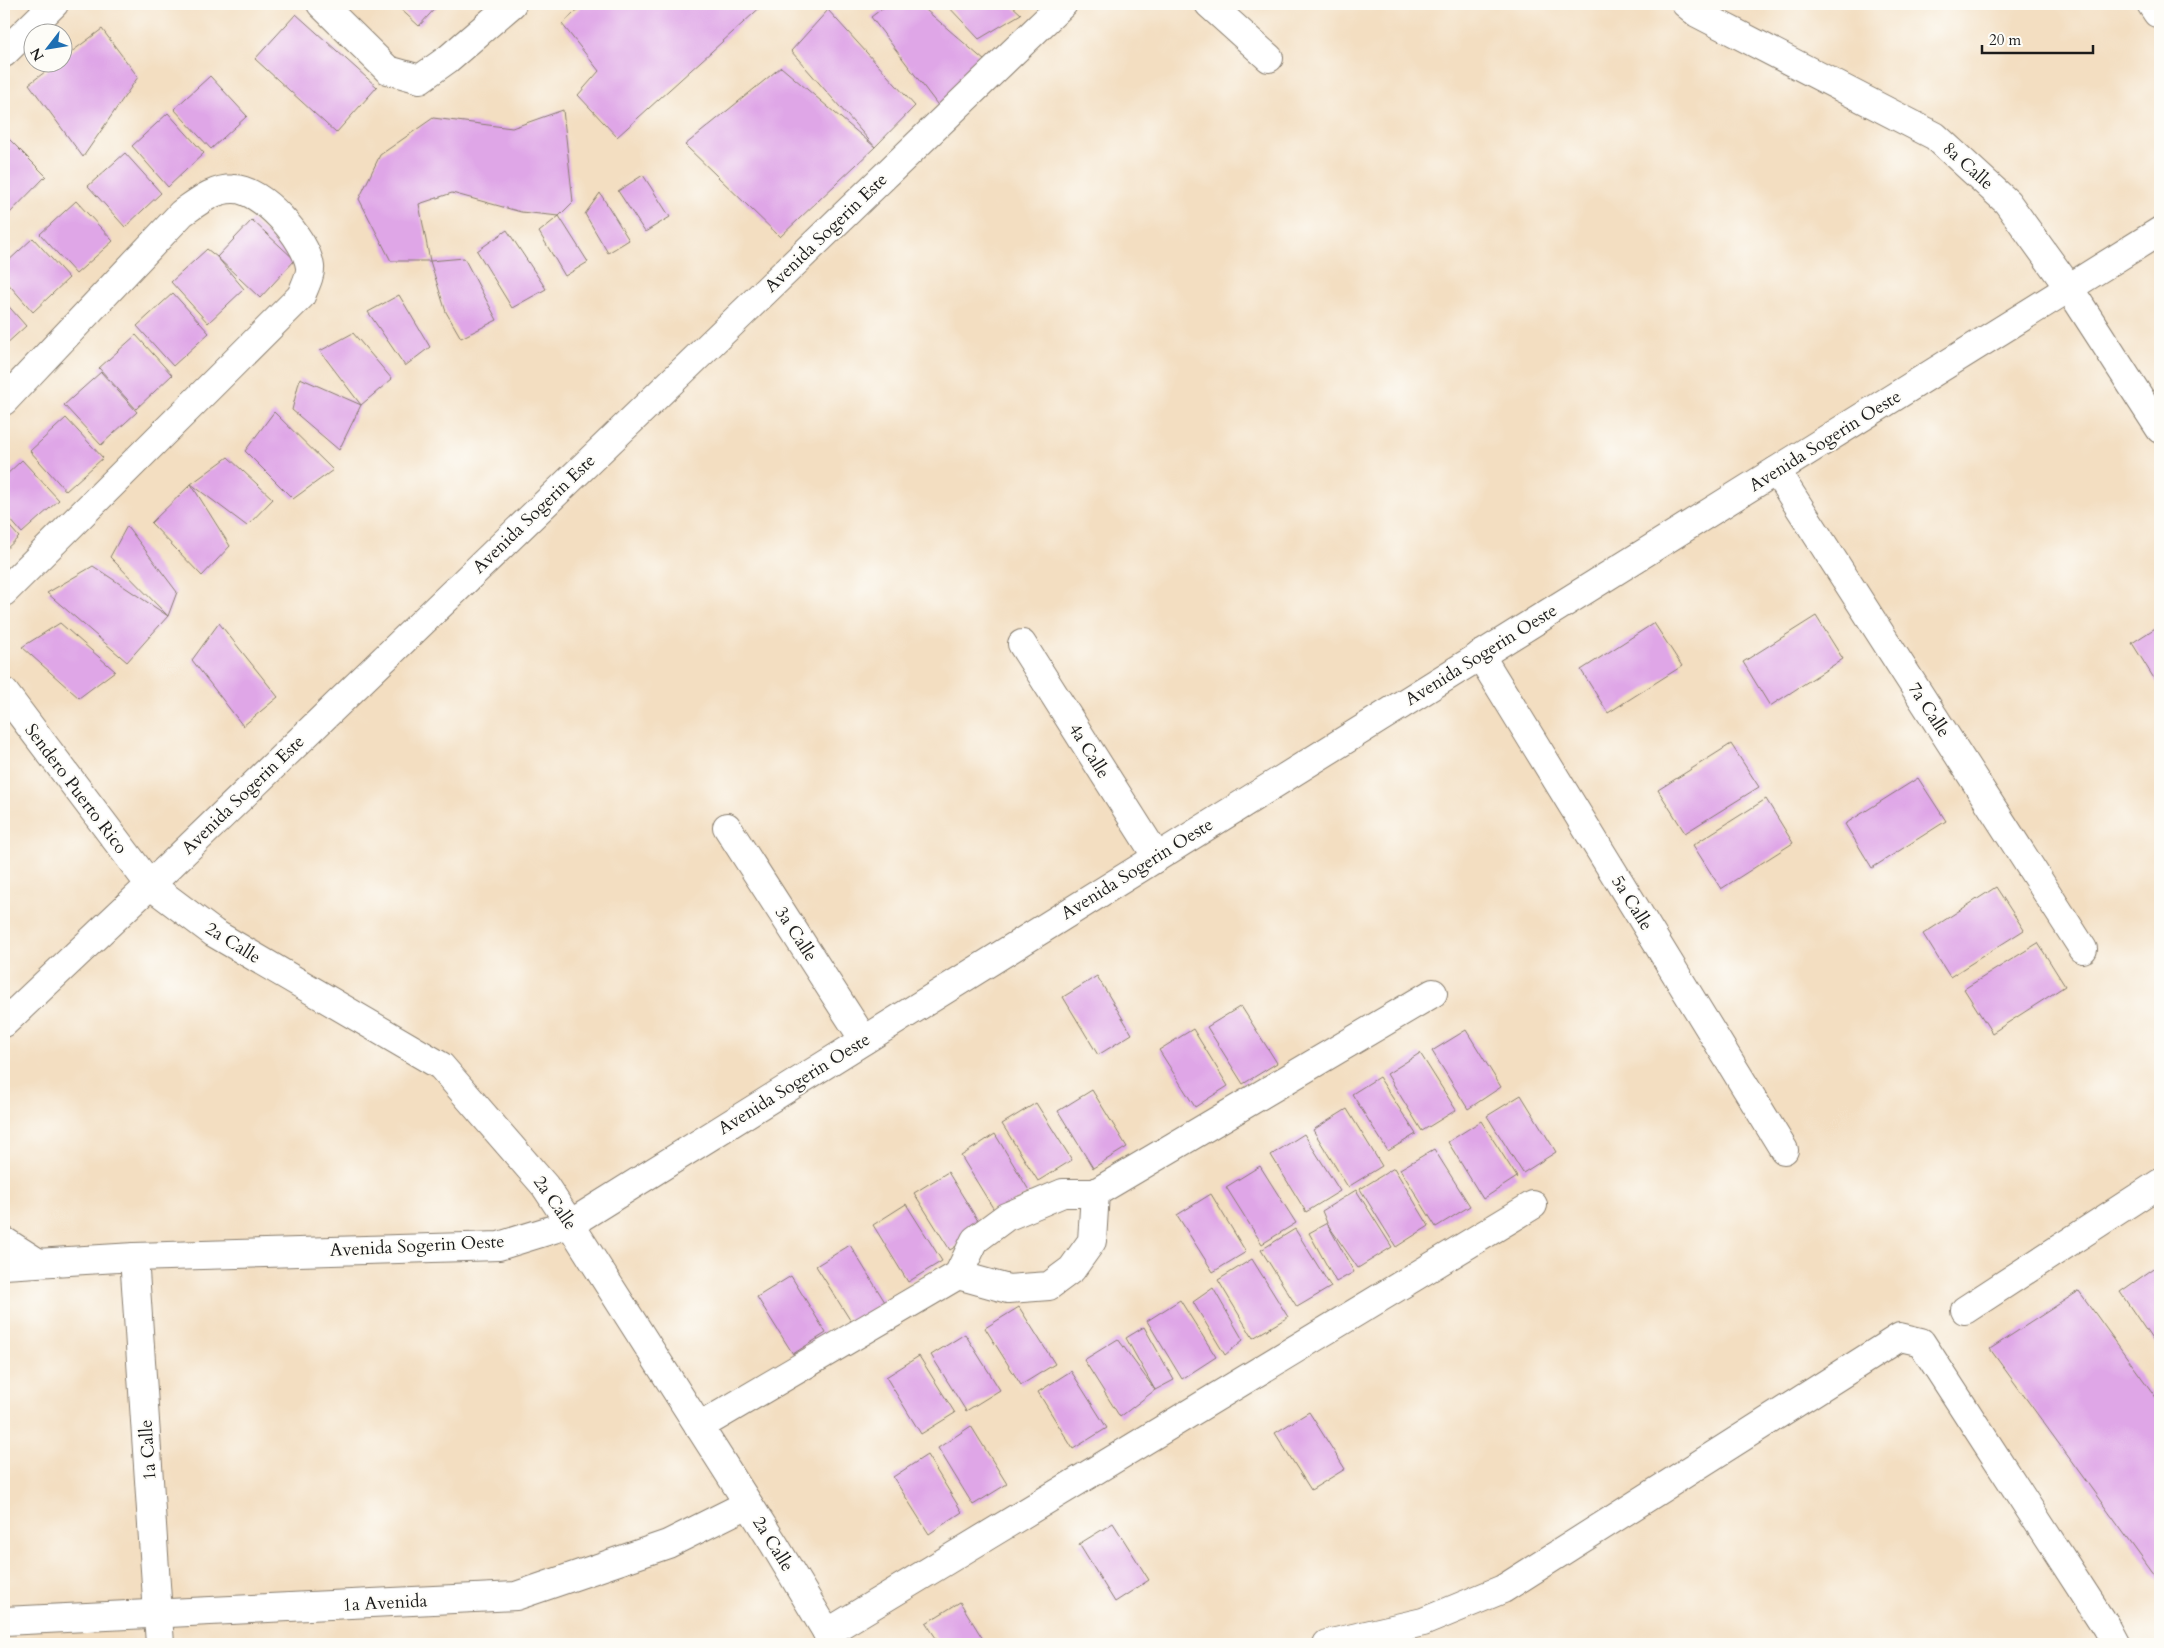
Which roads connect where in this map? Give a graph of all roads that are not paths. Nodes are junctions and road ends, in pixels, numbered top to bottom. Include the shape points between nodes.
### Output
1 (54, 4) edge
2 (321, 4) edge
3 (512, 4) edge
4 (1064, 4) edge
5 (1209, 4) edge
6 (1686, 4) edge
7 (4, 53) edge
8 (1269, 58) dead end
9 (2160, 231) edge
10 (2069, 288) junction
11 (4, 401) edge
12 (2160, 429) edge
13 (1776, 471) junction
14 (4, 592) edge
15 (1022, 644) dead end
16 (1480, 655) junction
17 (4, 692) edge
18 (727, 827) dead end
19 (1157, 857) junction
20 (150, 885) junction
21 (2083, 949) dead end
22 (1432, 993) dead end
23 (4, 1022) edge
24 (864, 1040) junction
25 (1784, 1150) dead end
26 (2160, 1183) edge
27 (1095, 1193) junction
28 (1533, 1205) dead end
29 (570, 1224) junction
30 (4, 1241) edge
31 (134, 1257) junction
32 (37, 1262) junction
33 (4, 1265) edge
34 (958, 1274) junction
35 (1965, 1310) dead end
36 (699, 1427) junction
37 (748, 1504) junction
38 (159, 1615) junction
39 (4, 1621) edge
40 (830, 1639) edge
41 (160, 1644) edge
42 (1329, 1644) edge
43 (2115, 1644) edge

1 - 7 street
2 - 3 street via 388,70 420,79
4 - 20 street, Avenida Sogerin Este
5 - 8 street
6 - 10 street, 8a Calle via 1697,13 1935,136 2007,202
9 - 10 street, Avenida Sogerin Oeste
10 - 12 street, 8a Calle
10 - 13 street, Avenida Sogerin Oeste
11 - 14 street via 182,213 210,194 234,189 258,196 301,241 311,268 301,296
13 - 16 street, Avenida Sogerin Oeste
13 - 21 street, 7a Calle
15 - 19 street, 4a Calle
16 - 19 street, Avenida Sogerin Oeste
16 - 25 street, 5a Calle
17 - 20 street, Sendero Puerto Rico
18 - 24 street, 3a Calle
19 - 24 street, Avenida Sogerin Oeste
20 - 23 street, Avenida Sogerin Este
20 - 29 street, 2a Calle via 214,933 442,1066 545,1186
22 - 27 street
24 - 29 street, Avenida Sogerin Oeste
26 - 35 street
27 - 34 street via 1063,1193 1006,1217 975,1240
27 - 34 street via 1092,1241 1072,1269 1049,1286 1008,1289
28 - 40 street
29 - 31 street, Avenida Sogerin Oeste via 499,1246
29 - 36 street, 2a Calle
30 - 32 street
31 - 32 street, Avenida Sogerin Oeste
31 - 38 street, 1a Calle
32 - 33 street, Avenida Sogerin Oeste
34 - 36 street
36 - 37 street, 2a Calle
37 - 38 street, 1a Avenida via 668,1544 516,1596
37 - 40 street, 2a Calle
38 - 39 street, 1a Avenida
38 - 41 street, 1a Calle
42 - 43 street via 1423,1622 1504,1589 1900,1337 1920,1342

